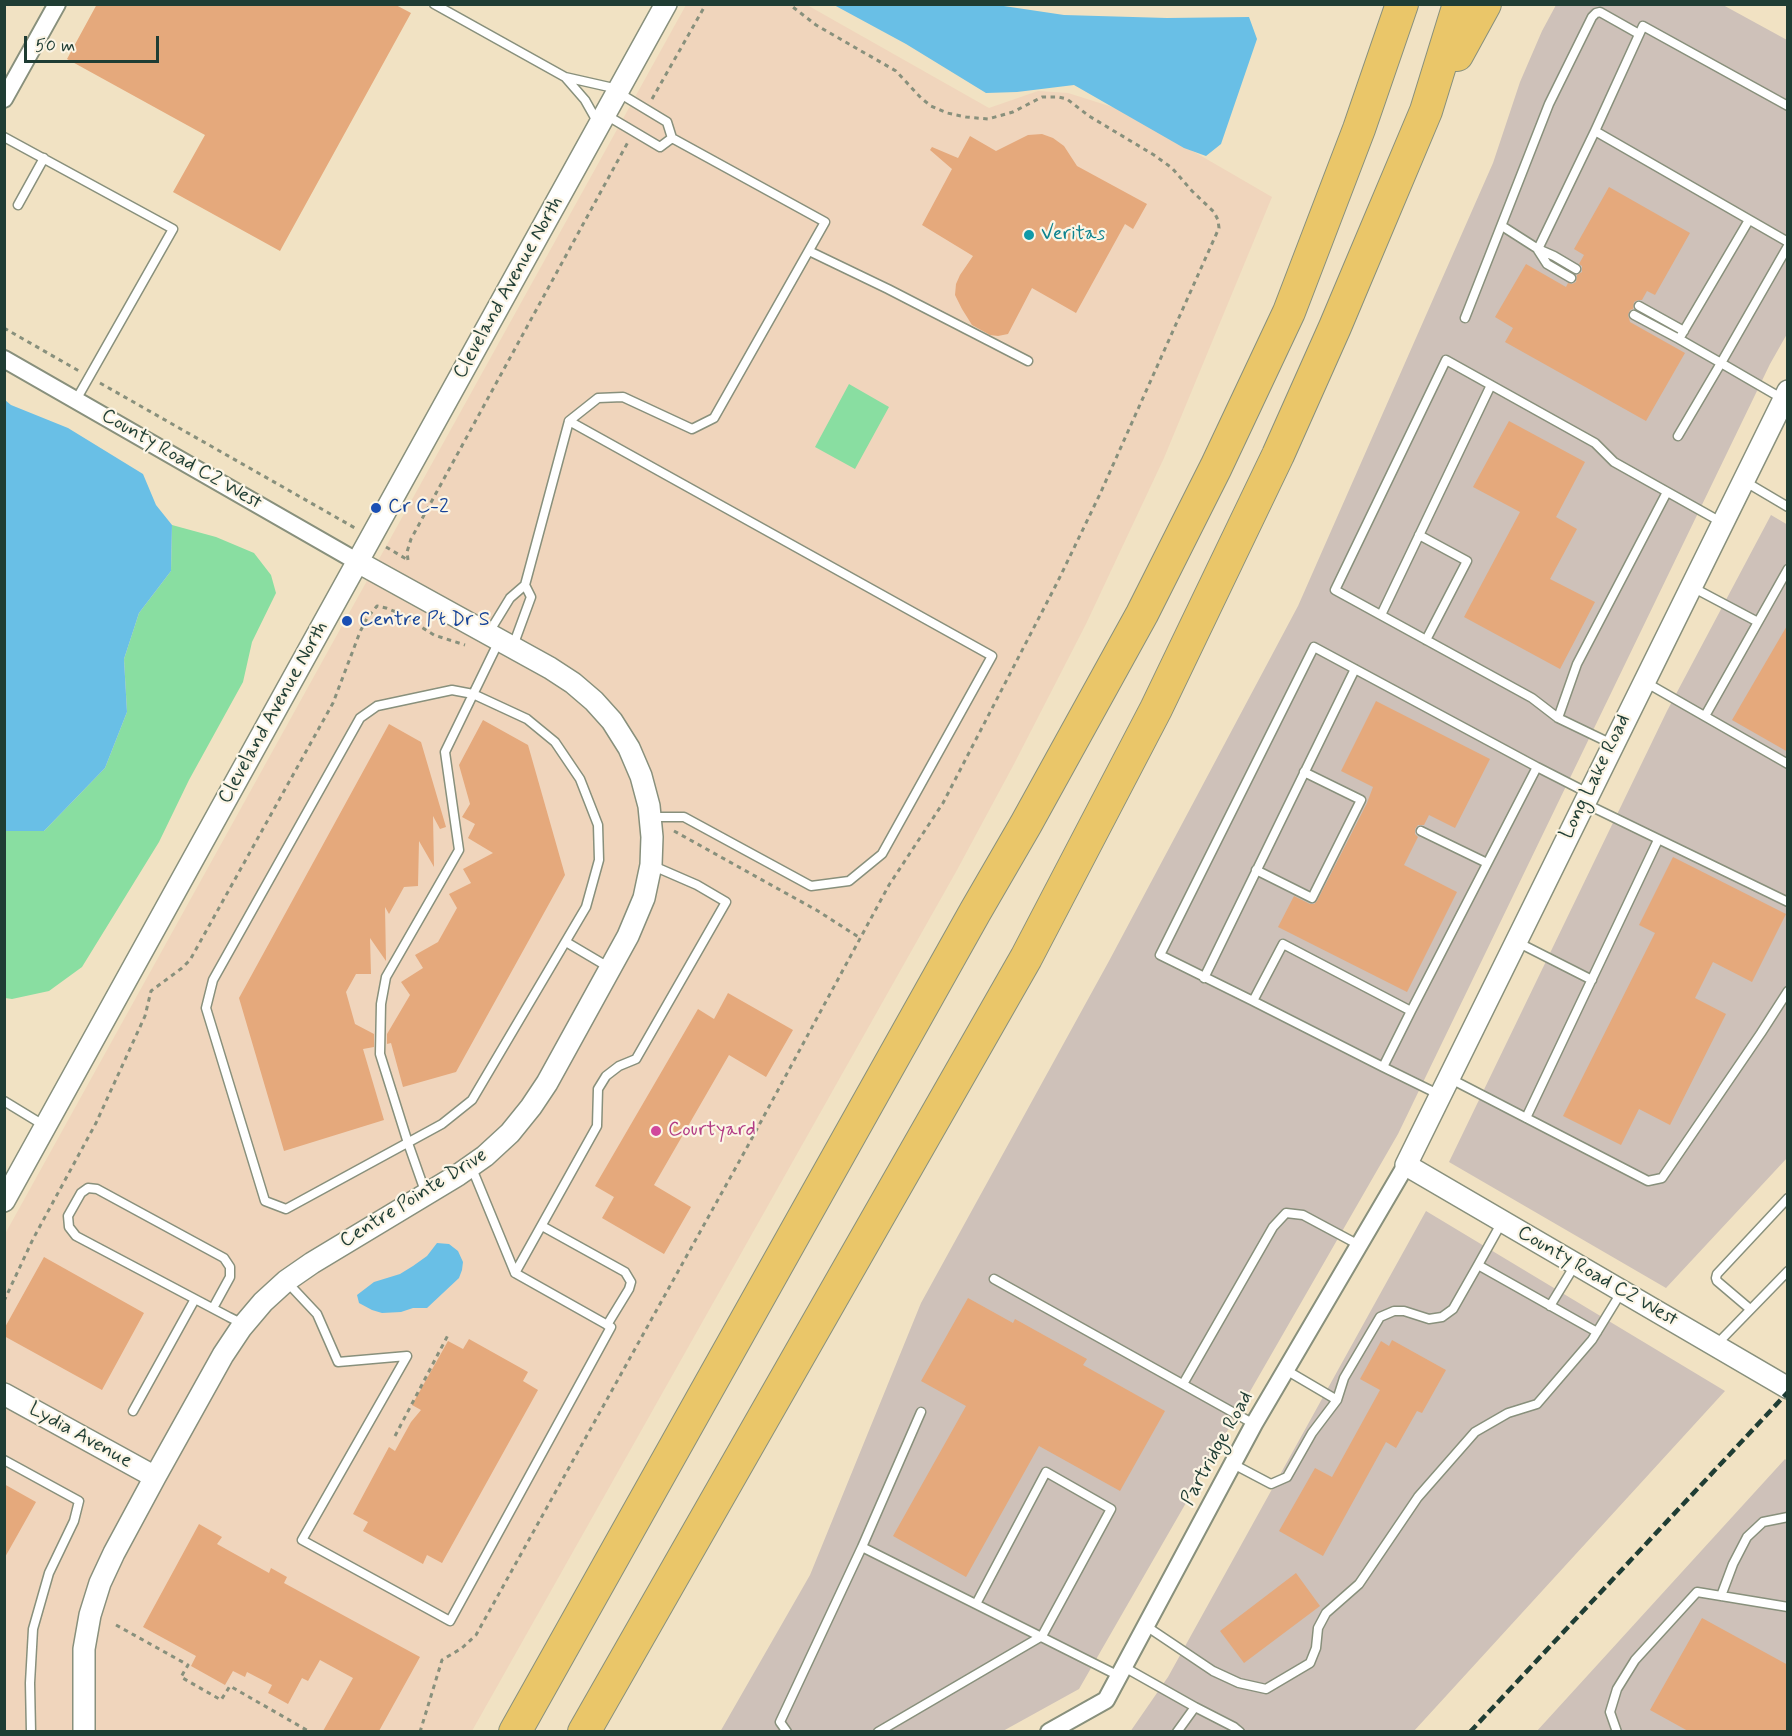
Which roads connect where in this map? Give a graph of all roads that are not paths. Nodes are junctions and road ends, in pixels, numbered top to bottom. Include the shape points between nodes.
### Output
1 (57, 4) edge
2 (434, 4) edge
3 (666, 4) edge
4 (1387, 4) edge
5 (1402, 4) edge
6 (1459, 4) edge
7 (1485, 4) edge
8 (1639, 34) junction
9 (565, 77) junction
10 (618, 91) junction
11 (4, 99) edge
12 (1788, 106) edge
13 (1426, 111) junction
14 (602, 120) junction
15 (1359, 129) junction
16 (1595, 131) junction
17 (4, 137) edge
18 (672, 138) junction
19 (44, 158) junction
20 (18, 205) dead end
21 (1749, 220) junction
22 (1502, 226) junction
23 (1788, 244) edge
24 (1538, 249) junction
25 (809, 251) junction
26 (1576, 269) dead end
27 (1571, 278) dead end
28 (1639, 306) dead end
29 (1634, 315) dead end
30 (1466, 318) dead end
31 (1681, 335) junction
32 (4, 359) edge
33 (1028, 361) dead end
34 (1721, 363) junction
35 (1491, 385) junction
36 (1785, 395) edge
37 (76, 400) junction
38 (569, 421) junction
39 (1678, 436) dead end
40 (1742, 480) junction
41 (1667, 492) junction
42 (1788, 507) edge
43 (1721, 522) junction
44 (1419, 535) junction
45 (358, 562) junction
46 (1788, 569) edge
47 (525, 585) junction
48 (1690, 586) junction
49 (1381, 615) junction
50 (1758, 622) junction
51 (1426, 640) junction
52 (498, 645) junction
53 (1355, 669) junction
54 (1644, 681) junction
55 (473, 694) junction
56 (1705, 716) junction
57 (1558, 718) junction
58 (1612, 744) junction
59 (1788, 764) edge
60 (1537, 767) junction
61 (1304, 772) junction
62 (1586, 798) junction
63 (650, 817) junction
64 (1421, 831) dead end
65 (1658, 840) junction
66 (1487, 863) junction
67 (651, 865) junction
68 (1256, 870) junction
69 (1788, 902) edge
70 (1515, 941) junction
71 (566, 942) junction
72 (610, 968) junction
73 (1204, 978) junction
74 (1592, 980) junction
75 (1788, 991) edge
76 (1253, 1001) junction
77 (1411, 1011) junction
78 (1383, 1067) junction
79 (1444, 1086) junction
80 (4, 1101) edge
81 (1526, 1119) junction
82 (46, 1126) junction
83 (408, 1143) junction
84 (1406, 1165) junction
85 (471, 1166) junction
86 (426, 1194) junction
87 (1788, 1198) edge
88 (4, 1202) edge
89 (1502, 1222) junction
90 (542, 1226) junction
91 (1359, 1245) junction
92 (1575, 1264) junction
93 (1478, 1266) junction
94 (1788, 1271) edge
95 (515, 1273) junction
96 (994, 1279) dead end
97 (286, 1281) junction
98 (1622, 1291) junction
99 (195, 1299) junction
100 (1550, 1306) junction
101 (213, 1308) junction
102 (1750, 1310) junction
103 (243, 1325) junction
104 (607, 1325) junction
105 (1597, 1332) junction
106 (1715, 1346) junction
107 (1286, 1370) junction
108 (1183, 1384) junction
109 (1788, 1388) edge
110 (4, 1394) edge
111 (1337, 1400) junction
112 (133, 1411) dead end
113 (921, 1412) dead end
114 (1254, 1424) junction
115 (4, 1460) edge
116 (1233, 1464) junction
117 (155, 1477) junction
118 (1788, 1517) edge
119 (862, 1547) junction
120 (1721, 1596) junction
121 (976, 1604) junction
122 (1788, 1607) edge
123 (1146, 1626) junction
124 (1042, 1636) junction
125 (1122, 1671) junction
126 (1195, 1707) junction
127 (1057, 1730) edge
128 (31, 1731) edge
129 (84, 1731) edge
130 (515, 1731) edge
131 (584, 1731) edge
132 (787, 1731) edge
133 (878, 1731) edge
134 (1177, 1731) edge
135 (1240, 1731) edge
136 (1617, 1731) edge

1 - 11 street
2 - 9 lane
3 - 10 street, Cleveland Avenue North
4 - 15 highway
5 - 15 highway
6 - 13 highway
7 - 13 highway
8 - 12 lane via 1642,26
8 - 16 lane
8 - 22 lane via 1603,14 1594,15 1550,104
9 - 10 lane
9 - 14 lane
10 - 14 street, Cleveland Avenue North
10 - 18 lane via 668,122
13 - 131 highway via 1278,455 1097,824 1026,958
14 - 18 lane via 660,147
14 - 45 street, Cleveland Avenue North
15 - 130 highway via 1289,312 1142,614
16 - 21 lane
16 - 24 lane
17 - 19 lane
18 - 25 lane via 825,222
19 - 20 lane
19 - 37 lane via 173,229
21 - 23 lane
21 - 31 lane
22 - 24 lane
22 - 30 lane
23 - 34 lane
24 - 26 lane
24 - 27 lane via 1547,264
25 - 33 lane
25 - 38 lane via 714,418 692,429 623,397 598,398
28 - 31 lane
29 - 31 lane
31 - 34 lane
32 - 37 street, County Road C2 West
34 - 36 lane
34 - 39 lane
35 - 41 lane via 1595,443 1614,462
35 - 44 lane
35 - 49 lane via 1446,360 1335,590
36 - 40 street, Long Lake Road
37 - 45 street, County Road C2 West
38 - 47 lane
38 - 63 lane via 993,656 882,854 849,881 811,886 684,817
40 - 42 lane
40 - 43 street, Long Lake Road
41 - 43 lane
41 - 57 lane via 1576,664
43 - 48 street, Long Lake Road
44 - 49 lane
44 - 51 lane via 1467,561
45 - 52 street, Centre Pointe Drive
45 - 82 street, Cleveland Avenue North
46 - 50 lane
47 - 52 lane via 510,598
47 - 52 lane via 531,597
48 - 50 lane
48 - 54 street, Long Lake Road
49 - 51 lane
50 - 56 lane
51 - 57 lane via 1532,698
52 - 55 lane
52 - 63 street, Centre Pointe Drive via 573,683 594,701 629,748 641,776
53 - 60 lane
53 - 61 lane
53 - 73 lane via 1314,647 1160,955
54 - 56 lane
54 - 58 street, Long Lake Road
55 - 71 lane via 527,719 555,742 580,779 598,825 599,860 586,907
55 - 83 lane via 445,752 459,850 386,977 381,1004 380,1054
55 - 83 lane via 452,690 377,706 360,718 213,980 206,1008 265,1201 286,1209
56 - 59 lane
57 - 58 lane
58 - 62 street, Long Lake Road
60 - 62 lane
60 - 66 lane
61 - 68 lane
61 - 68 lane via 1364,802 1312,898
62 - 65 lane
62 - 70 street, Long Lake Road
63 - 67 street, Centre Pointe Drive
64 - 66 lane
65 - 69 lane
65 - 74 lane
66 - 77 lane
67 - 72 street, Centre Pointe Drive via 644,898
67 - 90 lane via 726,902 636,1059 606,1076 598,1089 597,1126
68 - 73 lane
70 - 74 lane
70 - 79 street, Long Lake Road
71 - 72 lane
71 - 83 lane via 472,1100 442,1124
72 - 85 street, Centre Pointe Drive via 531,1107 510,1133
73 - 76 lane
74 - 81 lane
75 - 81 lane via 1662,1178 1648,1181
76 - 77 lane via 1283,944
76 - 78 lane
77 - 78 lane
78 - 79 lane
79 - 81 lane
79 - 84 street, Long Lake Road
80 - 82 lane
82 - 88 street, Cleveland Avenue North
83 - 86 lane
84 - 89 street, County Road C2 West
84 - 91 street, Partridge Road
85 - 86 street, Centre Pointe Drive
85 - 95 lane
86 - 97 street, Centre Pointe Drive
87 - 102 lane via 1717,1274 1717,1281
89 - 92 street, County Road C2 West
89 - 93 lane
90 - 95 lane
90 - 104 lane via 625,1272 631,1282 629,1289
91 - 107 street, Partridge Road
91 - 108 lane via 1303,1215 1286,1213 1273,1227
92 - 98 street, County Road C2 West
92 - 100 lane
93 - 100 lane
93 - 111 lane via 1453,1309 1442,1317 1429,1319 1394,1311 1380,1317 1344,1378
94 - 102 lane
95 - 104 lane
96 - 108 lane
97 - 103 street, Centre Pointe Drive
97 - 104 lane via 317,1314 338,1362 407,1356 302,1540 450,1621 611,1327
98 - 105 lane
98 - 106 street, County Road C2 West
99 - 101 lane
99 - 101 lane via 72,1232 68,1216 81,1193 88,1188 97,1189 224,1258 230,1267 230,1277
99 - 112 lane
100 - 105 lane
101 - 103 lane
102 - 106 lane
103 - 117 street, Centre Pointe Drive
105 - 123 lane via 1537,1404 1508,1413 1475,1432 1425,1489 1359,1584 1326,1613 1310,1663 1266,1689 1239,1683 1213,1671
106 - 109 street, County Road C2 West
107 - 111 lane
107 - 114 street, Partridge Road
108 - 114 lane
110 - 117 street, Lydia Avenue
111 - 116 lane via 1312,1432 1287,1477 1271,1484
113 - 119 lane
114 - 116 street, Partridge Road
115 - 128 lane via 79,1501 74,1521 49,1573 33,1629
116 - 123 street, Partridge Road
117 - 129 street, Centre Pointe Drive via 114,1553 90,1615 84,1649
118 - 120 lane via 1763,1522 1747,1537
119 - 121 lane
119 - 132 lane via 780,1722
120 - 122 lane
120 - 136 lane via 1697,1592 1635,1660 1617,1689 1610,1712
121 - 124 lane
121 - 124 lane via 1046,1472 1111,1509
123 - 125 street, Partridge Road
124 - 125 lane
124 - 133 lane
125 - 126 lane
125 - 127 street, Partridge Road via 1106,1700
126 - 134 lane
126 - 135 lane

